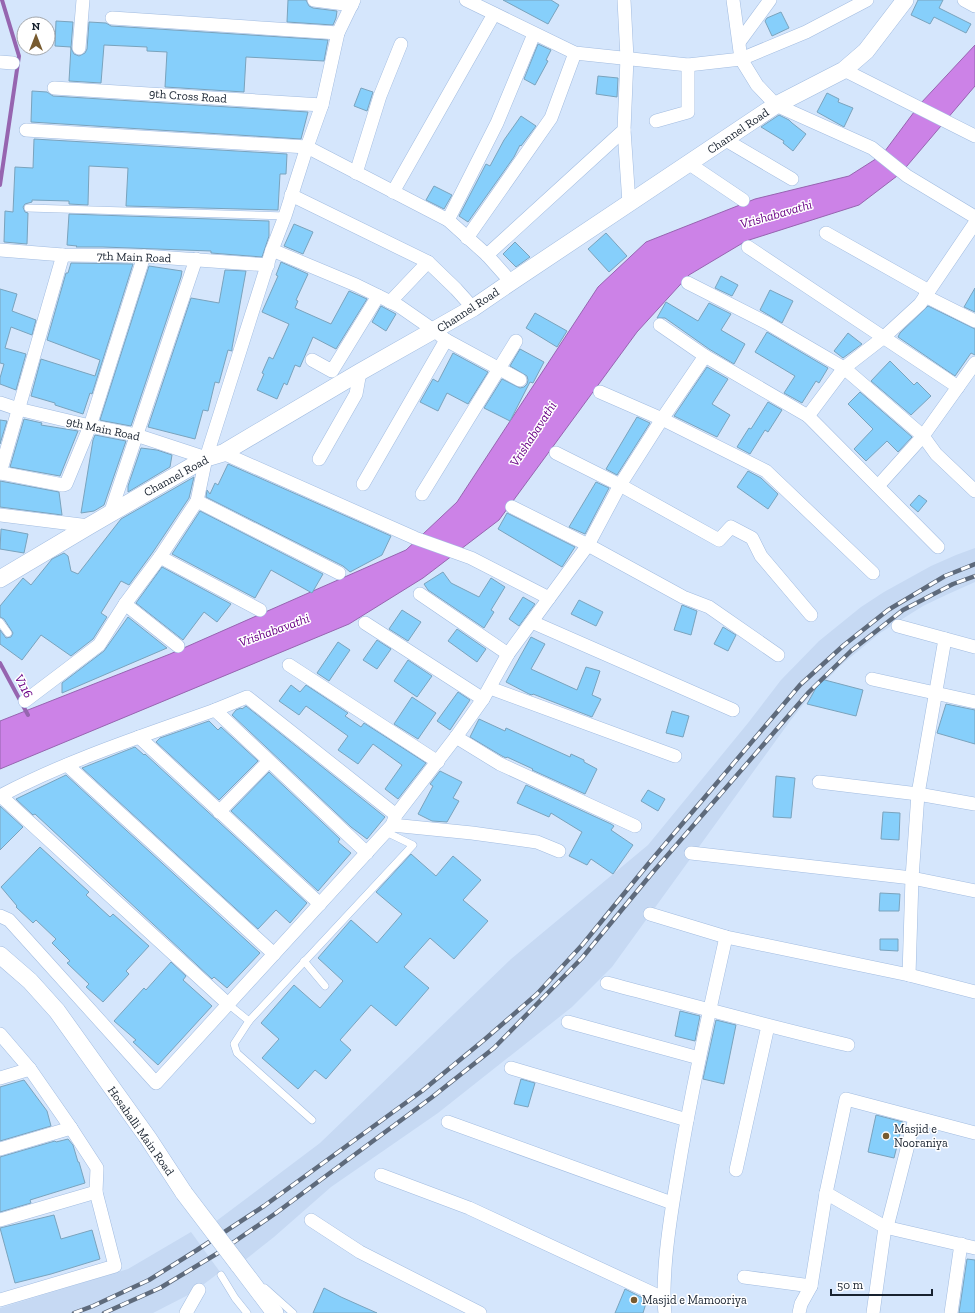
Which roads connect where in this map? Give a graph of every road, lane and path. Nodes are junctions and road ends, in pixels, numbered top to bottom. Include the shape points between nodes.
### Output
1 (83, 0) edge
2 (314, 0) edge
3 (466, 0) edge
4 (624, 0) edge
5 (733, 0) edge
6 (770, 0) edge
7 (867, 0) edge
8 (905, 0) edge
9 (964, 0) edge
10 (353, 2) edge
11 (975, 6) edge
12 (494, 14) junction
13 (112, 18) dead end
14 (338, 33) junction
15 (534, 34) junction
16 (740, 41) junction
17 (401, 44) dead end
18 (78, 48) dead end
19 (575, 53) junction
20 (627, 58) junction
21 (741, 58) junction
22 (0, 62) edge
23 (13, 63) dead end
24 (688, 65) junction
25 (844, 70) junction
26 (54, 88) dead end
27 (322, 105) junction
28 (776, 105) junction
29 (656, 121) dead end
30 (26, 130) dead end
31 (624, 130) junction
32 (975, 136) edge
33 (724, 139) junction
34 (307, 147) junction
35 (688, 163) junction
36 (356, 173) junction
37 (792, 179) dead end
38 (393, 192) junction
39 (292, 195) junction
40 (743, 200) dead end
41 (629, 203) junction
42 (28, 208) dead end
43 (285, 216) junction
44 (975, 217) edge
45 (448, 220) junction
46 (975, 223) edge
47 (826, 233) dead end
48 (467, 238) junction
49 (748, 247) dead end
50 (272, 250) junction
51 (1, 253) edge
52 (63, 255) junction
53 (144, 256) junction
54 (487, 256) junction
55 (196, 259) junction
56 (428, 262) junction
57 (268, 265) junction
58 (511, 282) junction
59 (688, 283) dead end
60 (927, 293) junction
61 (384, 299) junction
62 (473, 308) junction
63 (975, 321) edge
64 (660, 325) dead end
65 (441, 335) junction
66 (884, 336) junction
67 (516, 341) dead end
68 (705, 356) junction
69 (312, 360) dead end
70 (975, 363) edge
71 (499, 368) junction
72 (844, 368) junction
73 (360, 372) junction
74 (520, 380) dead end
75 (958, 387) junction
76 (600, 392) dead end
77 (0, 403) edge
78 (18, 409) junction
79 (808, 416) junction
80 (662, 419) junction
81 (90, 426) junction
82 (136, 435) junction
83 (923, 436) junction
84 (223, 453) junction
85 (556, 453) dead end
86 (206, 458) junction
87 (319, 459) dead end
88 (0, 473) edge
89 (364, 484) dead end
90 (620, 484) junction
91 (878, 486) junction
92 (975, 491) edge
93 (422, 494) dead end
94 (197, 501) junction
95 (512, 506) dead end
96 (110, 514) junction
97 (0, 515) edge
98 (89, 526) junction
99 (588, 545) junction
100 (938, 547) dead end
101 (160, 557) junction
102 (339, 573) dead end
103 (873, 573) dead end
104 (0, 579) edge
105 (420, 594) dead end
106 (549, 598) junction
107 (125, 604) junction
108 (260, 610) dead end
109 (811, 615) dead end
110 (0, 622) edge
111 (532, 622) junction
112 (365, 623) dead end
113 (898, 626) dead end
114 (8, 633) dead end
115 (945, 639) junction
116 (178, 646) dead end
117 (975, 646) edge
118 (508, 654) junction
119 (778, 655) dead end
120 (289, 665) dead end
121 (872, 679) dead end
122 (490, 688) junction
123 (935, 693) junction
124 (483, 699) junction
125 (26, 701) dead end
126 (975, 702) edge
127 (215, 710) junction
128 (733, 710) dead end
129 (139, 737) junction
130 (456, 737) junction
131 (675, 756) dead end
132 (268, 762) junction
133 (438, 762) junction
134 (67, 765) junction
135 (819, 782) dead end
136 (918, 794) junction
137 (0, 796) edge
138 (975, 804) edge
139 (219, 812) junction
140 (391, 824) junction
141 (635, 826) dead end
142 (559, 851) dead end
143 (367, 853) junction
144 (691, 853) dead end
145 (912, 878) junction
146 (975, 891) edge
147 (320, 904) junction
148 (650, 914) dead end
149 (0, 916) edge
150 (726, 937) junction
151 (274, 954) junction
152 (0, 955) edge
153 (304, 961) junction
154 (909, 975) junction
155 (607, 983) dead end
156 (325, 986) dead end
157 (975, 992) edge
158 (228, 1004) junction
159 (709, 1009) junction
160 (249, 1020) junction
161 (568, 1022) dead end
162 (768, 1026) junction
163 (0, 1034) edge
164 (848, 1045) dead end
165 (699, 1058) junction
166 (511, 1068) dead end
167 (30, 1070) junction
168 (0, 1078) edge
169 (915, 1118) junction
170 (312, 1120) dead end
171 (687, 1120) junction
172 (448, 1122) dead end
173 (71, 1128) junction
174 (975, 1133) edge
175 (0, 1149) edge
176 (736, 1170) dead end
177 (381, 1174) dead end
178 (96, 1192) junction
179 (826, 1193) junction
180 (672, 1203) junction
181 (0, 1220) edge
182 (311, 1220) dead end
183 (885, 1227) junction
184 (961, 1244) junction
185 (975, 1248) edge
186 (243, 1266) junction
187 (221, 1275) dead end
188 (744, 1277) dead end
189 (811, 1286) junction
190 (199, 1290) dead end
191 (663, 1298) junction
192 (0, 1300) edge
193 (186, 1313) edge
194 (246, 1313) edge
195 (276, 1313) edge
196 (293, 1313) edge
197 (480, 1313) edge
198 (665, 1313) edge
199 (799, 1313) edge
200 (873, 1313) edge
201 (951, 1313) edge

1 - 18 street
2 - 10 street
3 - 12 street
4 - 20 street
5 - 16 street
6 - 16 street
7 - 21 street via 806,32
8 - 25 street, Channel Road via 866,51
9 - 11 street
10 - 14 street
12 - 15 street
12 - 38 street
13 - 14 street
14 - 27 street
15 - 19 street
15 - 45 street via 497,123
16 - 21 street
17 - 36 street via 380,96
19 - 20 street
19 - 48 street via 551,118
20 - 24 street
20 - 31 street
21 - 24 street
21 - 28 street via 757,85
22 - 23 street
24 - 29 street via 688,112
25 - 28 street, Channel Road
25 - 32 street
26 - 27 street, 9th Cross Road
27 - 34 street
28 - 33 street, Channel Road
28 - 44 street via 872,148 907,176
30 - 34 street
31 - 41 street
31 - 54 street
33 - 35 street, Channel Road
33 - 37 street
34 - 36 street
34 - 39 street
35 - 40 street
35 - 41 street, Channel Road
36 - 38 street
38 - 45 street
39 - 43 street
39 - 56 street
41 - 58 street, Channel Road
42 - 43 lane
43 - 50 street
45 - 48 street
46 - 60 street
47 - 60 street
48 - 54 street
49 - 66 street
50 - 57 street
50 - 61 street
51 - 52 street, 7th Main Road
52 - 53 street, 7th Main Road
52 - 78 street
53 - 55 street, 7th Main Road
53 - 81 street
54 - 58 street
55 - 57 street, 7th Main Road
55 - 82 street
56 - 61 street
56 - 62 street
57 - 86 street
58 - 62 street, Channel Road
59 - 72 street via 767,323
60 - 63 street
60 - 66 street via 920,304
61 - 65 street
61 - 69 street via 332,371
62 - 65 street, Channel Road
64 - 68 street
65 - 71 street
65 - 73 street, Channel Road
65 - 89 street
66 - 72 street
66 - 75 street
67 - 71 street
68 - 79 street
68 - 80 street
70 - 75 street
71 - 74 street
71 - 93 street
72 - 79 street
72 - 83 street
73 - 84 street, Channel Road
73 - 87 street via 356,394
75 - 83 street
76 - 80 street
77 - 78 street, 9th Main Road
78 - 81 street, 9th Main Road
78 - 88 street
79 - 91 street
80 - 90 street
80 - 103 street via 766,471
81 - 82 street, 9th Main Road
81 - 88 street via 66,484
82 - 86 street, 9th Main Road
82 - 96 street
83 - 91 street
83 - 92 street via 936,454
84 - 86 street, Channel Road
84 - 106 street via 415,538 471,558
85 - 90 street
86 - 94 street
86 - 96 street, Channel Road
90 - 99 street
90 - 109 street via 719,540 731,526 752,538 761,556
91 - 100 street
94 - 101 street
94 - 102 street
95 - 99 street
96 - 98 street, Channel Road
97 - 98 street
98 - 104 street, Channel Road
99 - 106 street
99 - 119 street via 684,598 709,607
101 - 107 street
101 - 108 street
105 - 118 street
106 - 111 street
107 - 116 street
107 - 125 street via 99,645
110 - 114 lane
111 - 118 street
111 - 128 street
112 - 124 street
113 - 115 street
115 - 117 street
115 - 123 street
118 - 122 street
120 - 133 street
121 - 123 street
122 - 124 street
122 - 131 street
123 - 126 street
123 - 136 street
124 - 130 street
127 - 129 street
127 - 132 street
127 - 140 street via 247,697
129 - 134 street
129 - 139 street
130 - 133 street
130 - 141 street via 500,764
132 - 139 street
132 - 143 street
133 - 140 street
134 - 137 street
134 - 151 street
135 - 136 street
136 - 138 street
136 - 145 street
137 - 158 street
139 - 147 street
140 - 142 street via 537,842
140 - 143 street
140 - 153 lane via 413,845
143 - 147 street
144 - 145 street
145 - 146 street
145 - 154 street
147 - 151 street
148 - 150 street
149 - 158 street via 9,920 156,1083
150 - 154 street
150 - 159 street
151 - 158 street
152 - 186 street, Hosahalli Main Road, bridge via 30,980 57,1011 184,1193
153 - 156 lane
153 - 160 lane
154 - 157 street
155 - 159 street
158 - 160 lane
159 - 162 street
159 - 165 street
160 - 170 lane via 234,1044 237,1053
161 - 165 street
162 - 164 street
162 - 176 street
163 - 167 street
165 - 171 street
166 - 171 street
167 - 168 street
167 - 173 street
169 - 174 street
169 - 179 street via 846,1099
169 - 183 street
171 - 180 street
172 - 180 street
173 - 175 street
173 - 178 street via 97,1168
177 - 191 street via 468,1208
178 - 181 street
178 - 192 street via 115,1266
179 - 183 street
179 - 189 street
180 - 191 street
182 - 197 street via 360,1252
183 - 184 street
183 - 200 street
184 - 185 street
184 - 201 street
186 - 195 street, Hosahalli Main Road
186 - 196 lane
187 - 194 lane
188 - 189 street
189 - 199 street
190 - 193 street
191 - 198 street

